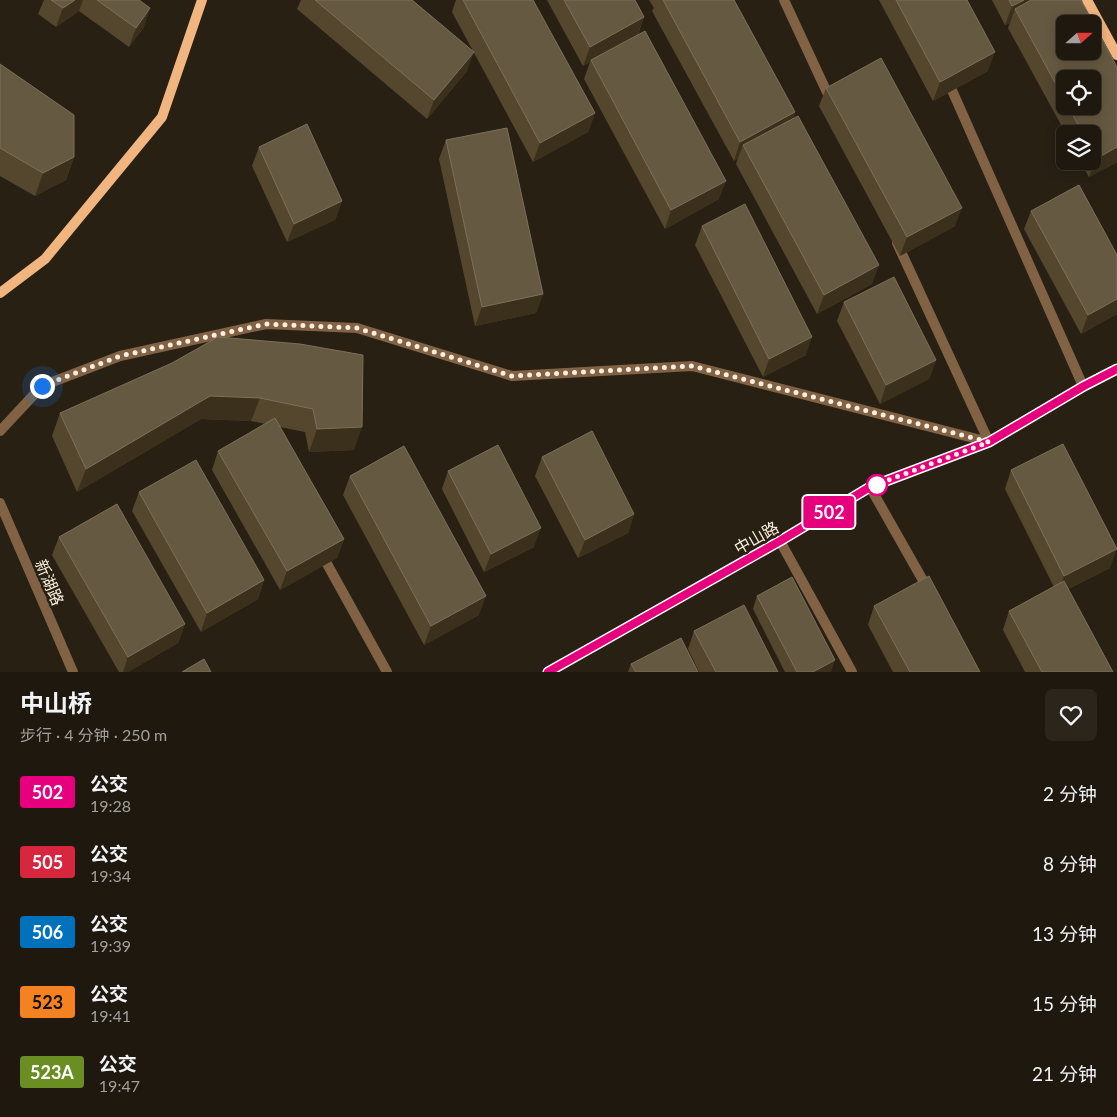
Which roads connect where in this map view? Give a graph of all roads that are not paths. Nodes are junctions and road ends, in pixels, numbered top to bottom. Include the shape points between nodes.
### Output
1 (202, 0) edge
2 (784, 0) edge
3 (1087, 0) edge
4 (1117, 55) edge
5 (944, 72) edge
6 (834, 108) edge
7 (893, 234) edge
8 (0, 293) edge
9 (1117, 369) edge
10 (1084, 386) junction
11 (0, 431) edge
12 (989, 442) junction
13 (870, 487) junction
14 (0, 503) edge
15 (780, 541) junction
16 (315, 543) edge
17 (932, 596) edge
18 (73, 672) edge
19 (387, 672) edge
20 (548, 672) edge
21 (852, 672) edge

1 - 8 street via 162,117 45,259
2 - 6 street
3 - 4 street
5 - 10 street
7 - 12 street
9 - 10 street, 中山路
10 - 12 street, 中山路
11 - 12 street via 42,386 120,356 266,324 357,328 512,376 692,366
12 - 13 street, 中山路
13 - 15 street, 中山路
13 - 17 street
14 - 18 street, 新湖路
15 - 20 street, 中山路
15 - 21 street
16 - 19 street

